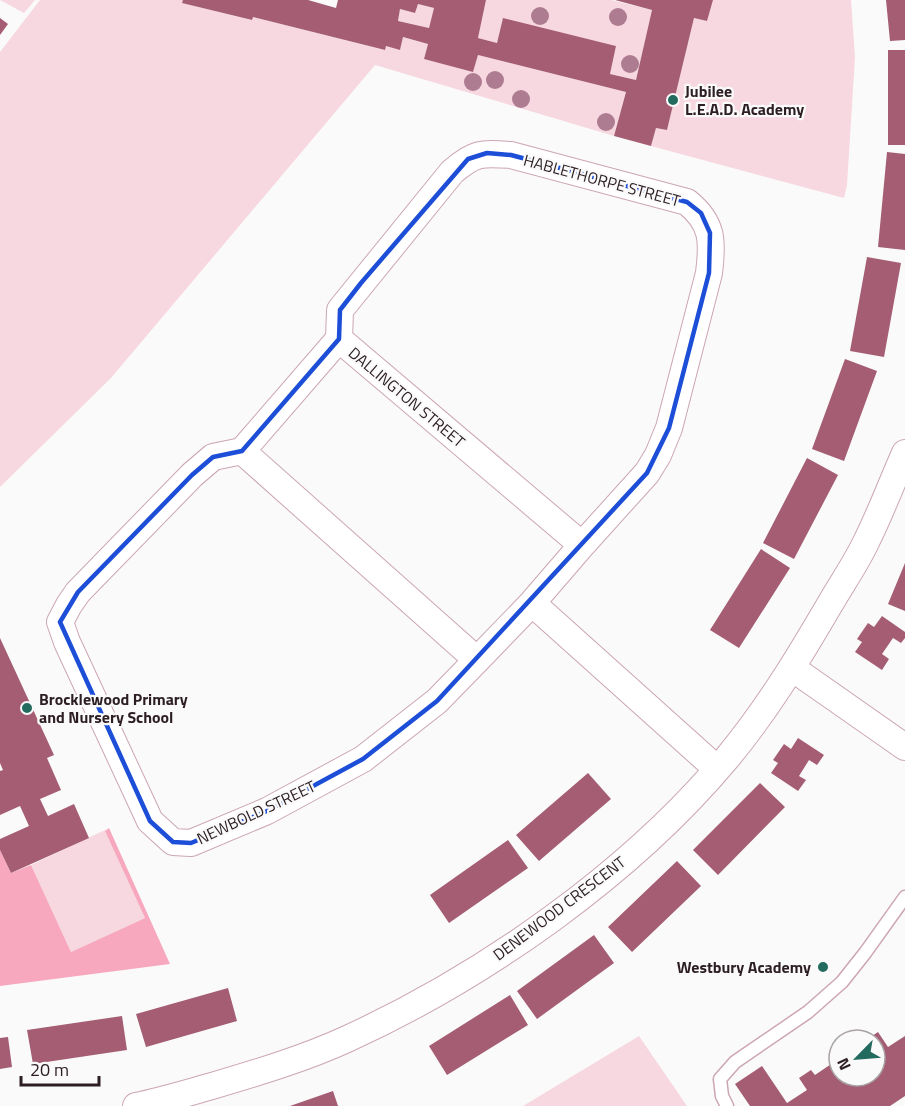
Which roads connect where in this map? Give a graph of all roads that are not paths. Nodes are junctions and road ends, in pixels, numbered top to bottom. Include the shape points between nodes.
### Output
1 (339, 339) junction
2 (242, 451) junction
3 (905, 453) edge
4 (582, 545) junction
5 (532, 603) junction
6 (477, 660) junction
7 (792, 668) junction
8 (905, 747) edge
9 (717, 769) junction
10 (905, 897) edge
11 (135, 1106) edge
12 (727, 1106) edge

1 - 2 street, DALLINGTON STREET
1 - 4 street, DALLINGTON STREET
1 - 4 street, HABLETHORPE STREET via 340,310 452,172 468,159 487,153 512,155 687,202 701,213 710,233 712,254 669,428 647,473
2 - 6 street
2 - 6 street, NEWBOLD STREET via 213,458 192,475 78,592 60,622 145,811 158,830 173,842 190,843 276,806 363,759 437,701
3 - 7 street, DENEWOOD CRESCENT via 867,541
4 - 5 street
5 - 6 street
5 - 9 street
7 - 8 street
7 - 9 street, DENEWOOD CRESCENT
9 - 11 street, DENEWOOD CRESCENT via 635,851 581,896 446,988 344,1041 248,1075
10 - 12 lane via 842,982 808,1012 735,1062 720,1079

